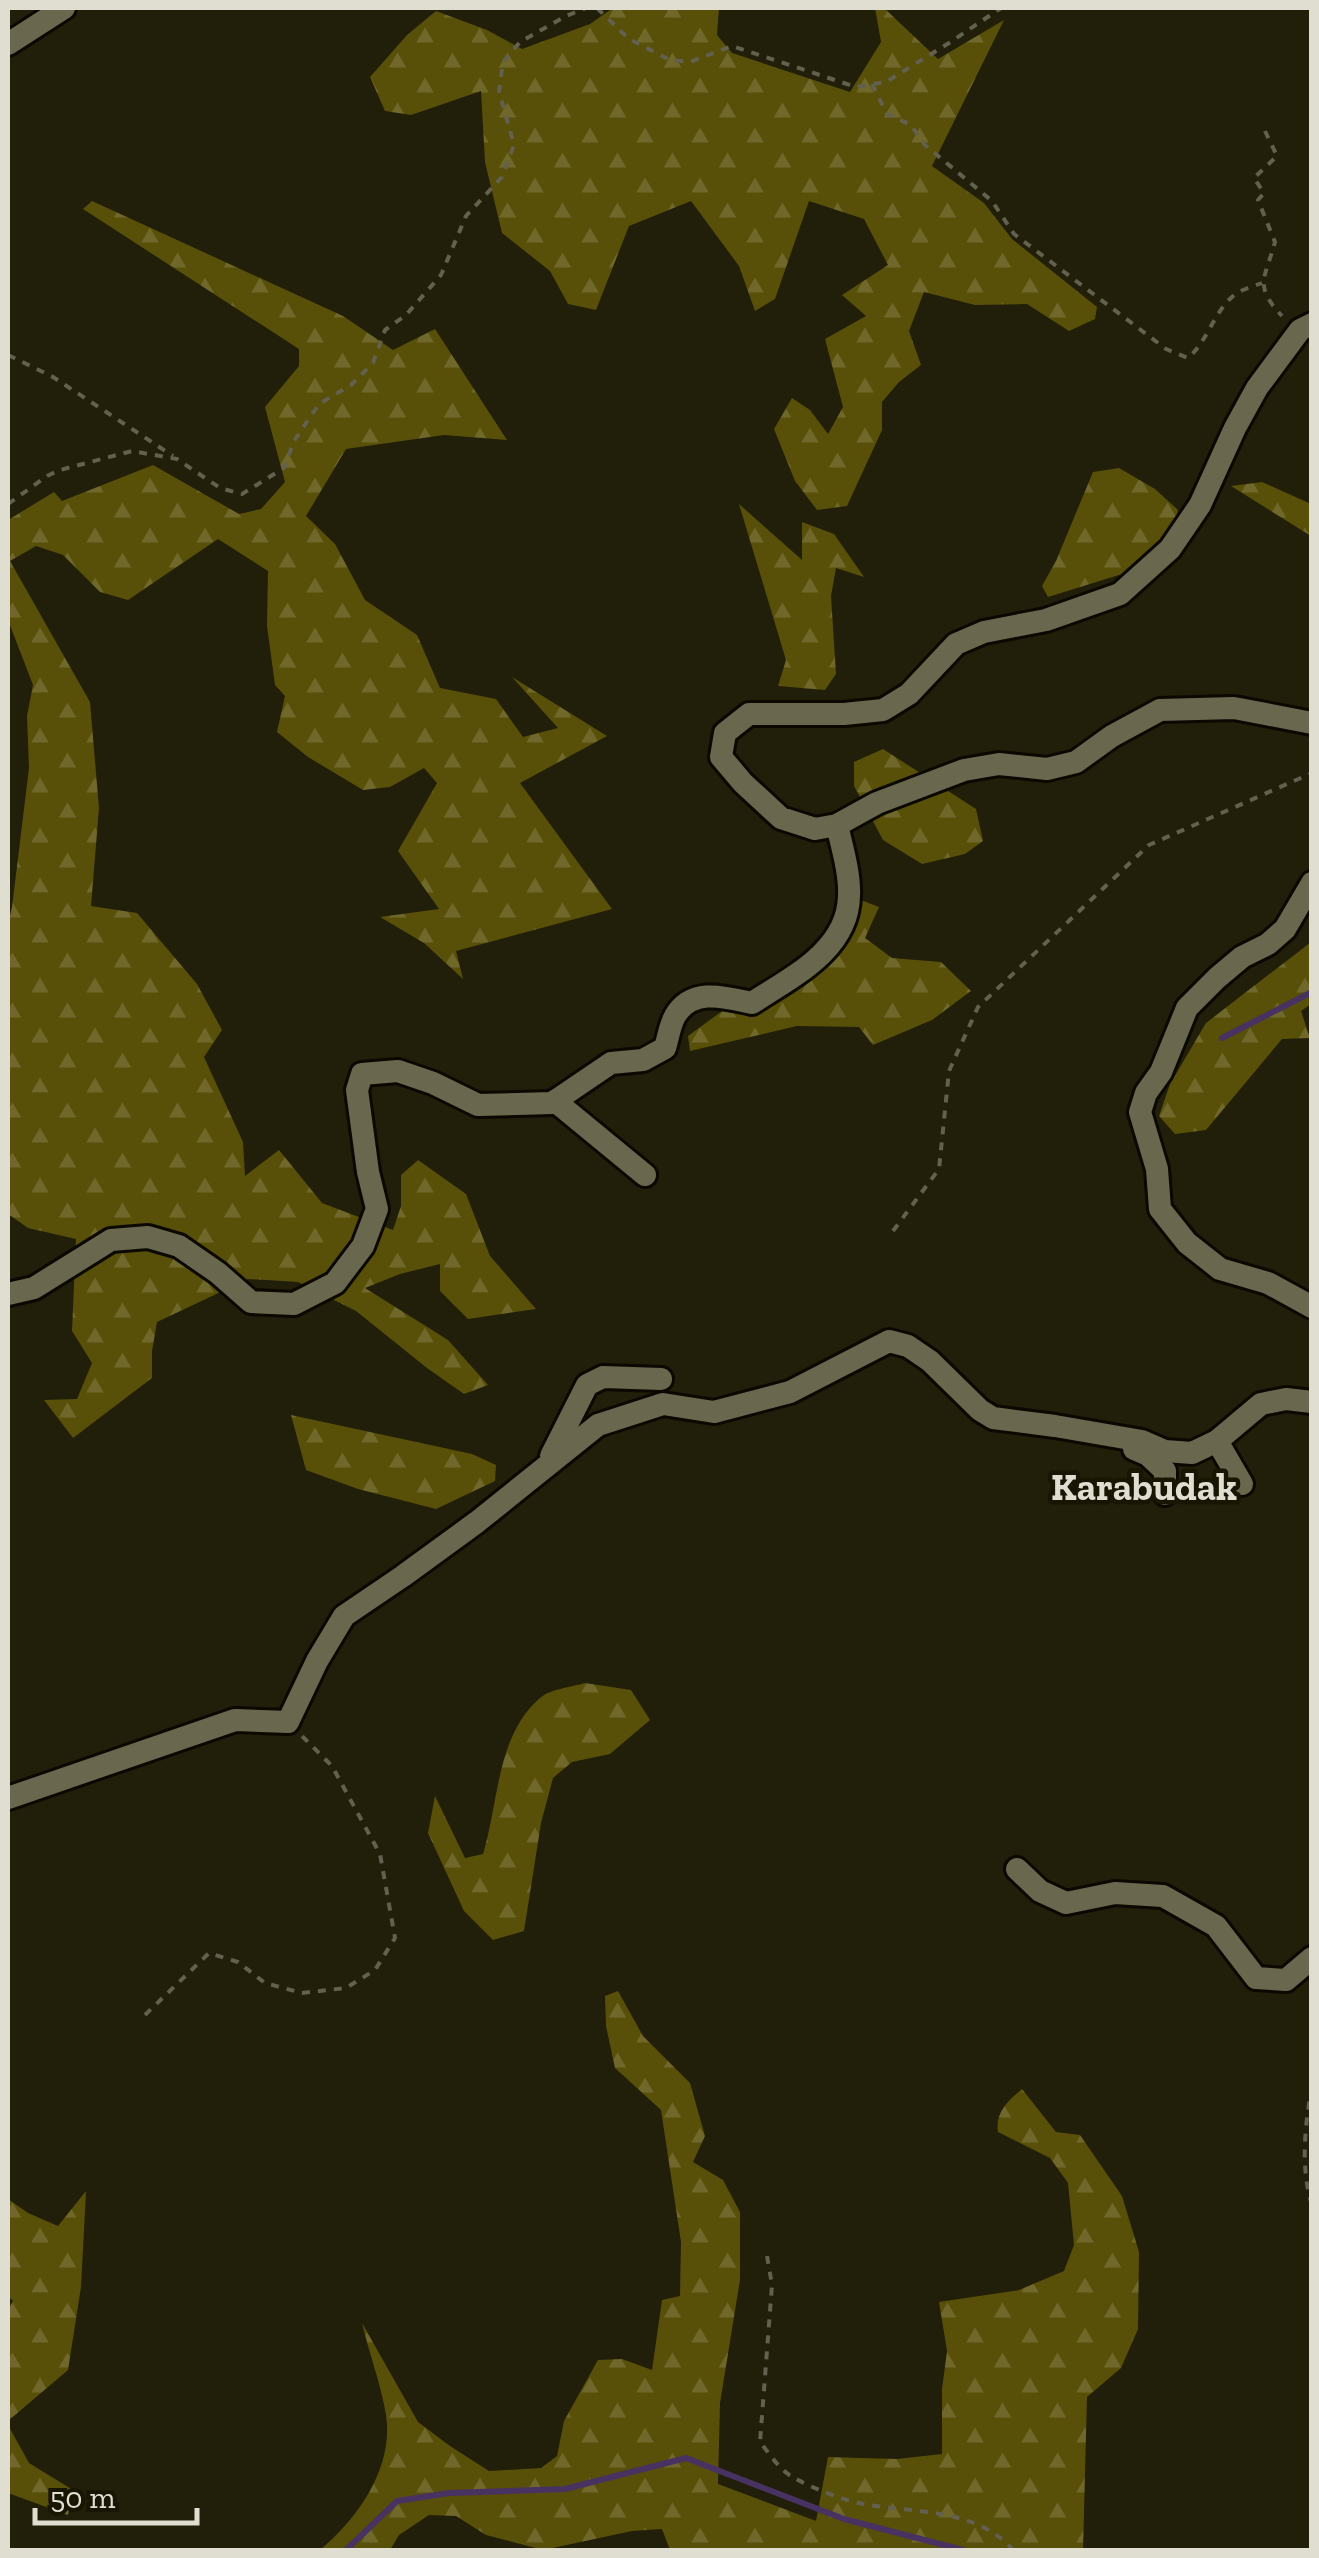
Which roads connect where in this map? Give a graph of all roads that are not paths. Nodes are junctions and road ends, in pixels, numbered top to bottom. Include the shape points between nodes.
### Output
1 (64, 8) edge
2 (8, 44) edge
3 (1303, 331) edge
4 (1312, 724) edge
5 (837, 825) junction
6 (1312, 883) edge
7 (555, 1101) junction
8 (645, 1175) dead end
9 (8, 1294) edge
10 (1312, 1307) edge
11 (661, 1379) dead end
12 (1312, 1402) edge
13 (1099, 1433) junction
14 (1218, 1441) junction
15 (544, 1468) junction
16 (1242, 1484) dead end
17 (1165, 1494) dead end
18 (8, 1798) edge
19 (1016, 1869) dead end
20 (1312, 1958) edge

1 - 2 street
3 - 5 street via 1258,388 1170,549 1120,594 956,644 909,694 883,710 749,714 725,733 721,757 781,818 815,829
4 - 5 street via 1234,708 1160,710 1076,762 964,770
5 - 7 street via 850,894 845,925 813,964 752,1003 718,995 692,999 676,1016 665,1048 643,1060 611,1063
6 - 10 street via 1285,929 1216,978 1188,1008 1140,1112 1160,1209 1187,1242 1220,1269
7 - 8 street
7 - 9 street via 478,1105 398,1072 362,1074 357,1090 377,1209 362,1246 335,1283 294,1304 252,1302 179,1246 148,1237 111,1240 34,1288
11 - 15 street via 603,1377 587,1385
12 - 14 street via 1261,1404
13 - 14 street via 1192,1453
13 - 15 street via 993,1418 930,1361 889,1341 790,1392 714,1412 663,1404 598,1425
13 - 17 street via 1148,1455 1164,1471
14 - 16 street
15 - 18 street via 344,1616 288,1722 235,1720
19 - 20 street via 1066,1903 1115,1894 1163,1896 1216,1926 1256,1978 1286,1980

